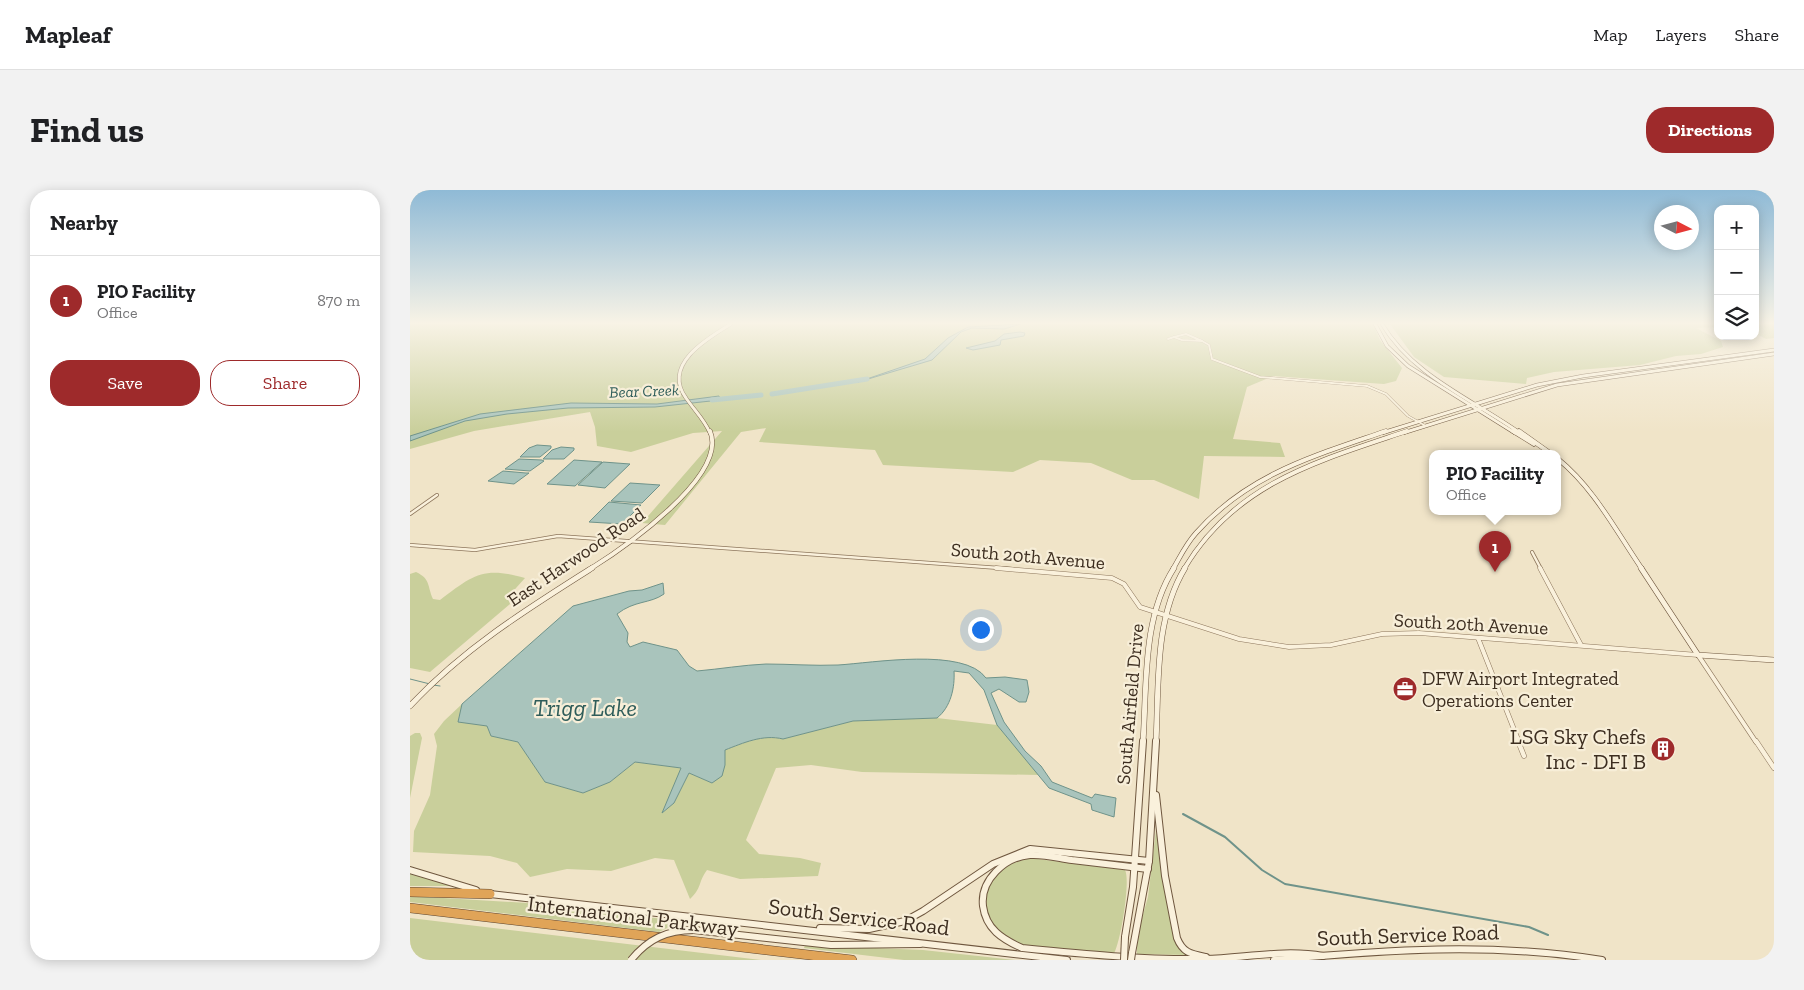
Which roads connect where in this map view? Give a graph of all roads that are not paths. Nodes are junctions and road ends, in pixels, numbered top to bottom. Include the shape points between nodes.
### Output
1 (685, 360) edge
2 (1214, 360) edge
3 (1402, 360) edge
4 (1408, 360) edge
5 (1709, 360) edge
6 (1720, 360) edge
7 (1461, 395) junction
8 (1453, 396) junction
9 (1484, 400) junction
10 (1474, 403) junction
11 (1491, 404) junction
12 (1468, 405) junction
13 (1481, 407) junction
14 (1459, 408) junction
15 (1475, 409) junction
16 (1465, 413) junction
17 (1492, 414) junction
18 (1484, 415) junction
19 (1416, 421) junction
20 (1424, 426) junction
21 (1540, 446) junction
22 (1546, 450) edge
23 (1306, 458) junction
24 (1561, 462) edge
25 (1313, 463) junction
26 (437, 495) dead end
27 (410, 514) edge
28 (632, 541) junction
29 (410, 545) edge
30 (1532, 552) dead end
31 (1154, 612) junction
32 (1165, 616) junction
33 (1478, 638) junction
34 (1581, 646) junction
35 (1698, 655) junction
36 (1774, 660) edge
37 (410, 706) edge
38 (1524, 756) dead end
39 (1774, 768) edge
40 (1154, 782) junction
41 (1149, 861) junction
42 (1134, 864) junction
43 (1148, 869) junction
44 (410, 870) edge
45 (410, 892) edge
46 (490, 894) junction
47 (410, 908) edge
48 (791, 927) junction
49 (934, 944) junction
50 (1323, 956) junction
51 (1132, 957) edge
52 (1214, 958) junction
53 (631, 960) edge
54 (852, 960) edge
55 (1068, 960) edge
56 (1124, 960) edge
57 (1274, 960) edge
58 (1602, 960) edge

1 - 28 main road, East Harwood Road via 678,382 682,396 706,421 713,436 710,460 680,498
2 - 19 street via 1249,374 1373,388 1390,397
3 - 8 main road
4 - 7 main road
5 - 9 main road, South Airfield Drive via 1537,385
6 - 11 main road, South Airfield Drive via 1557,385
7 - 9 main road
7 - 10 main road
8 - 12 main road
8 - 14 main road via 1460,402
9 - 10 main road, South Airfield Drive
10 - 12 main road, South Airfield Drive
10 - 13 main road
11 - 13 main road, South Airfield Drive
11 - 17 main road via 1488,409
12 - 14 main road, South Airfield Drive
12 - 15 main road
13 - 15 main road, South Airfield Drive
13 - 17 main road
14 - 19 main road, South Airfield Drive
15 - 16 main road, South Airfield Drive
15 - 18 main road
16 - 18 main road
16 - 20 main road, South Airfield Drive
17 - 21 main road
18 - 21 main road
19 - 20 street
19 - 23 main road, South Airfield Drive
20 - 25 main road, South Airfield Drive
21 - 22 main road
23 - 25 main road
23 - 31 main road, South Airfield Drive via 1246,488 1211,516 1184,548 1166,580
24 - 35 main road via 1589,489
25 - 32 main road, South Airfield Drive via 1254,492 1220,520 1185,568
26 - 27 street
28 - 29 street, South 20th Avenue via 550,536 475,550
28 - 31 street, South 20th Avenue via 1094,575 1118,580 1135,604
28 - 37 main road, East Harwood Road via 468,650
30 - 34 street
31 - 32 street, South 20th Avenue
31 - 42 main road, South Airfield Drive
32 - 33 street, South 20th Avenue via 1244,640 1288,647 1331,645 1391,633
32 - 40 main road, South Airfield Drive
33 - 34 street, South 20th Avenue
33 - 38 street
34 - 35 street, South 20th Avenue
35 - 36 main road, South 20th Avenue
35 - 39 street
40 - 41 main road, South Airfield Drive
40 - 52 main road via 1173,926 1178,941 1181,948 1190,954
41 - 42 main road
41 - 43 main road, South Airfield Drive
42 - 43 main road
42 - 48 main road via 1030,849 1000,860 902,922 867,929
42 - 52 main road via 1037,856 1017,858 996,871 987,885 982,905 984,919 997,937 1022,948 1114,958
42 - 56 main road, South Airfield Drive, bridge
43 - 51 main road, South Airfield Drive
44 - 46 main road, South Service Road
45 - 46 highway
46 - 48 main road, South Service Road
47 - 54 highway, International Parkway
48 - 49 main road, South Service Road
49 - 53 main road, bridge via 831,946 680,929 662,934
49 - 55 main road, South Service Road
50 - 52 main road via 1307,953
50 - 57 main road, South Service Road
50 - 58 main road, South Service Road via 1475,946

